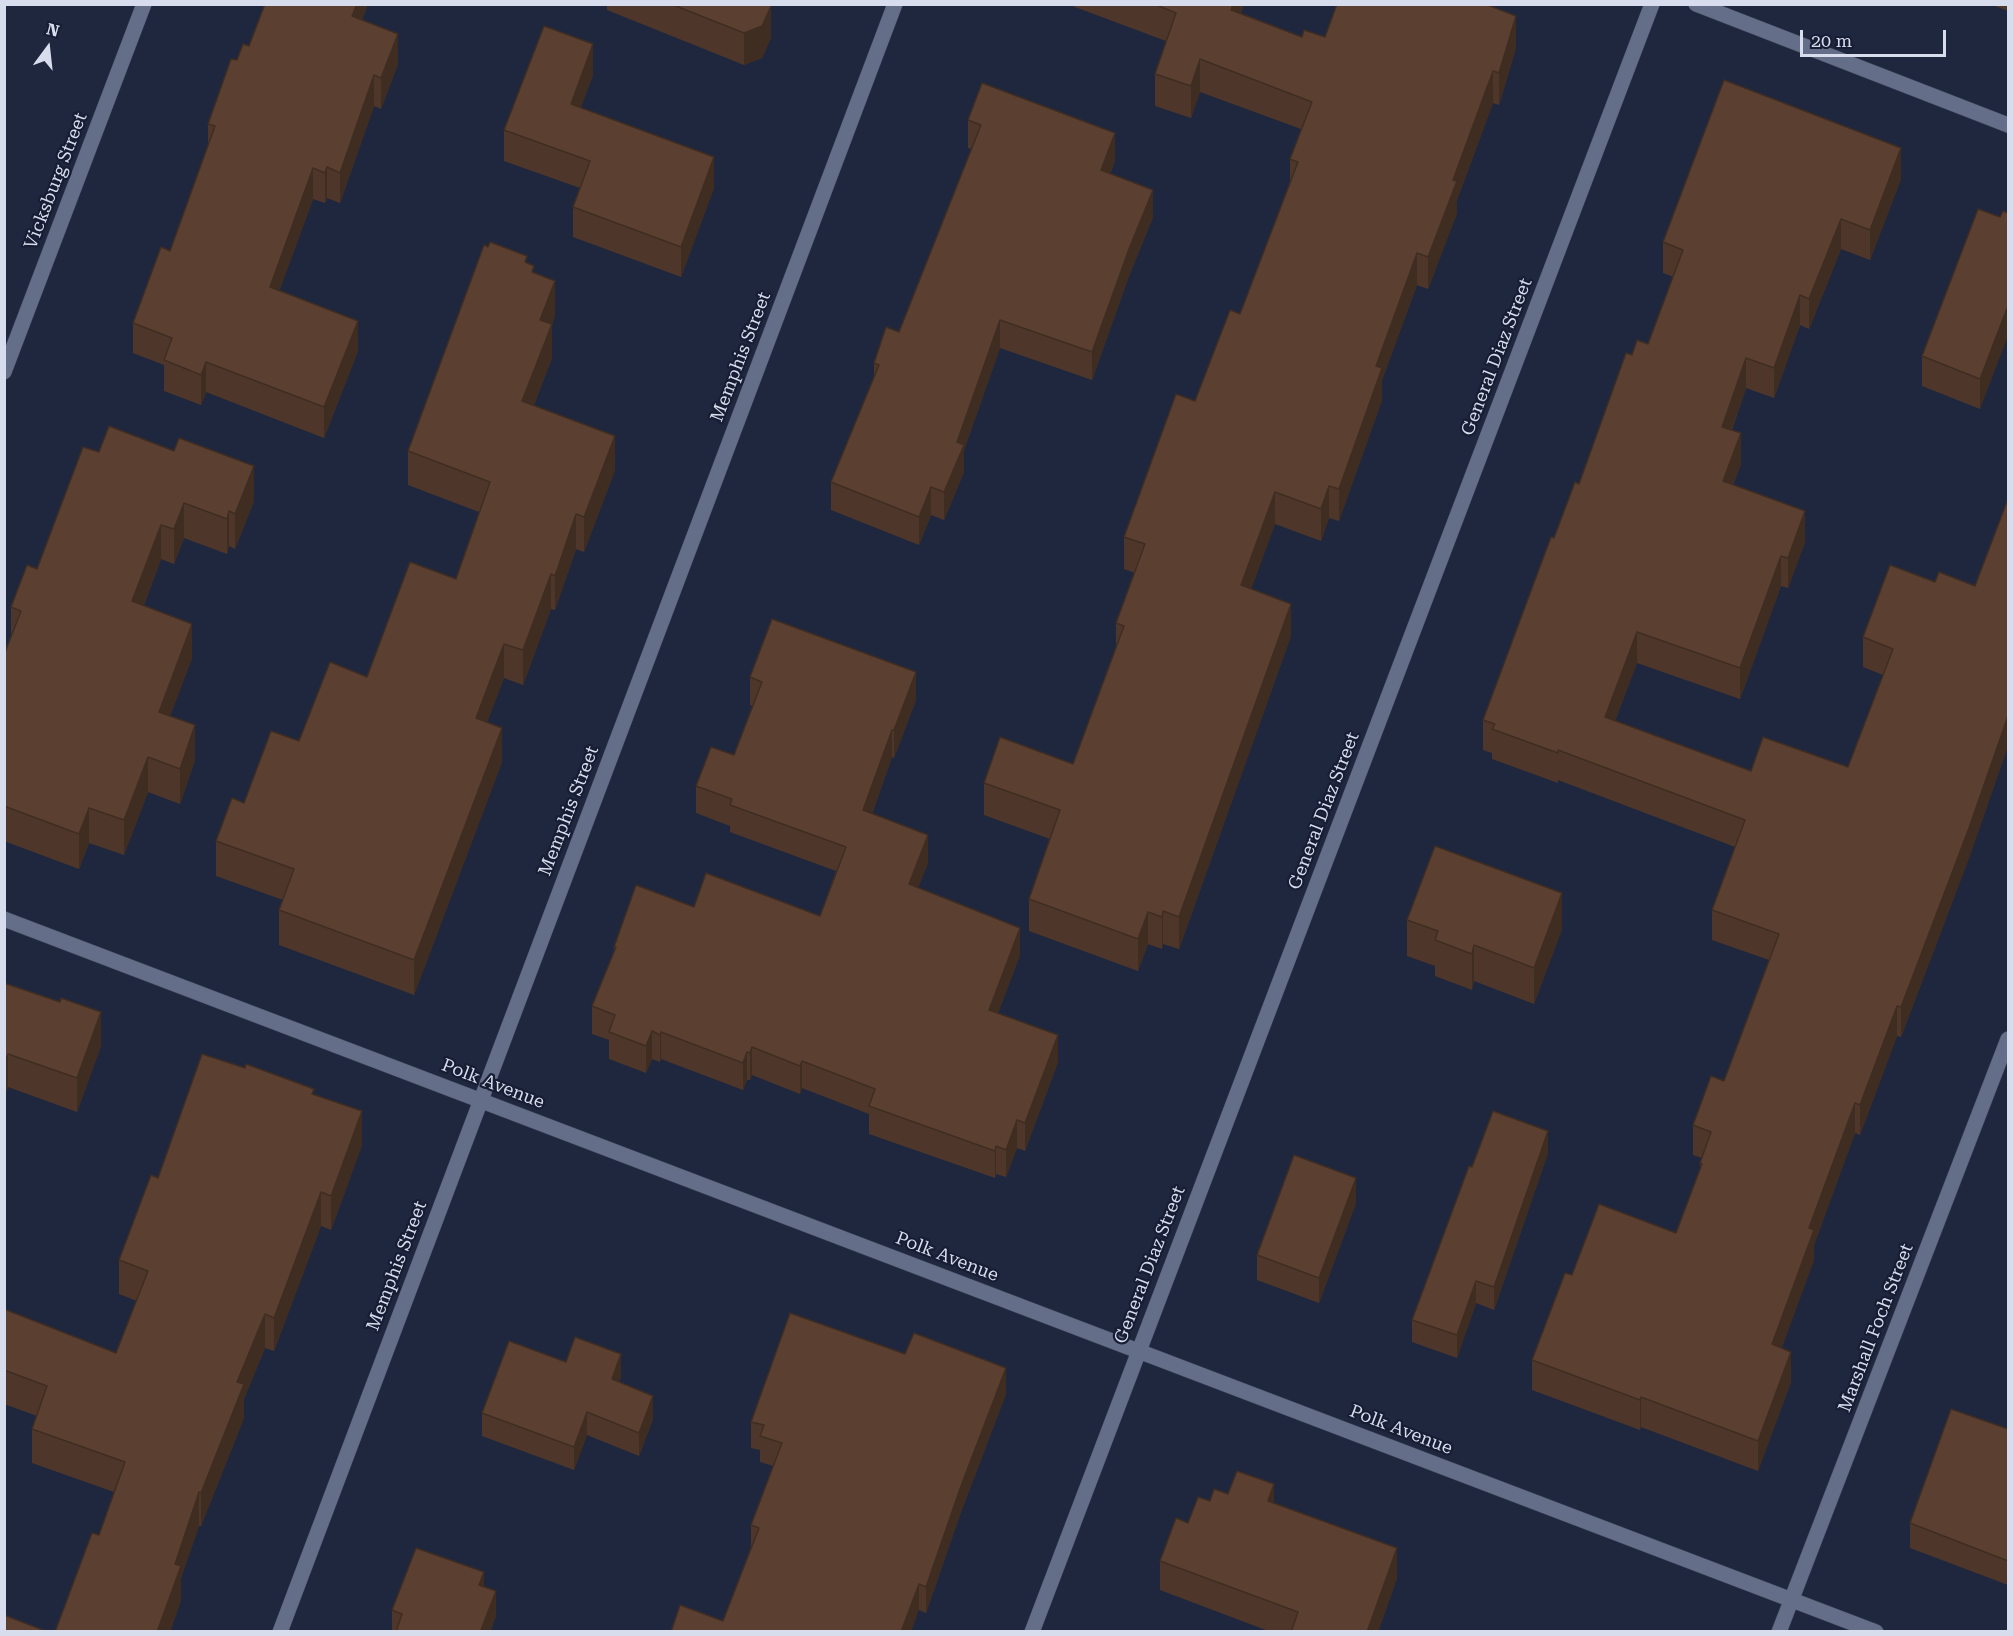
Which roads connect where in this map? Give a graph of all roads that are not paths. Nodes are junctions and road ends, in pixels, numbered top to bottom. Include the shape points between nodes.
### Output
1 (144, 4) edge
2 (895, 4) edge
3 (1652, 4) edge
4 (1696, 4) edge
5 (2008, 125) edge
6 (4, 372) edge
7 (4, 919) edge
8 (2008, 1039) edge
9 (481, 1100) junction
10 (1139, 1351) junction
11 (1791, 1599) junction
12 (280, 1632) edge
13 (1032, 1632) edge
14 (1779, 1632) edge
15 (1876, 1632) edge

1 - 6 street, Vicksburg Street
2 - 9 street, Memphis Street
3 - 10 street, General Diaz Street
4 - 5 street
7 - 9 street, Polk Avenue
8 - 11 street, Marshall Foch Street
9 - 10 street, Polk Avenue
9 - 12 street, Memphis Street
10 - 11 street, Polk Avenue
10 - 13 street, General Diaz Street
11 - 14 street, Marshall Foch Street
11 - 15 street, Polk Avenue

